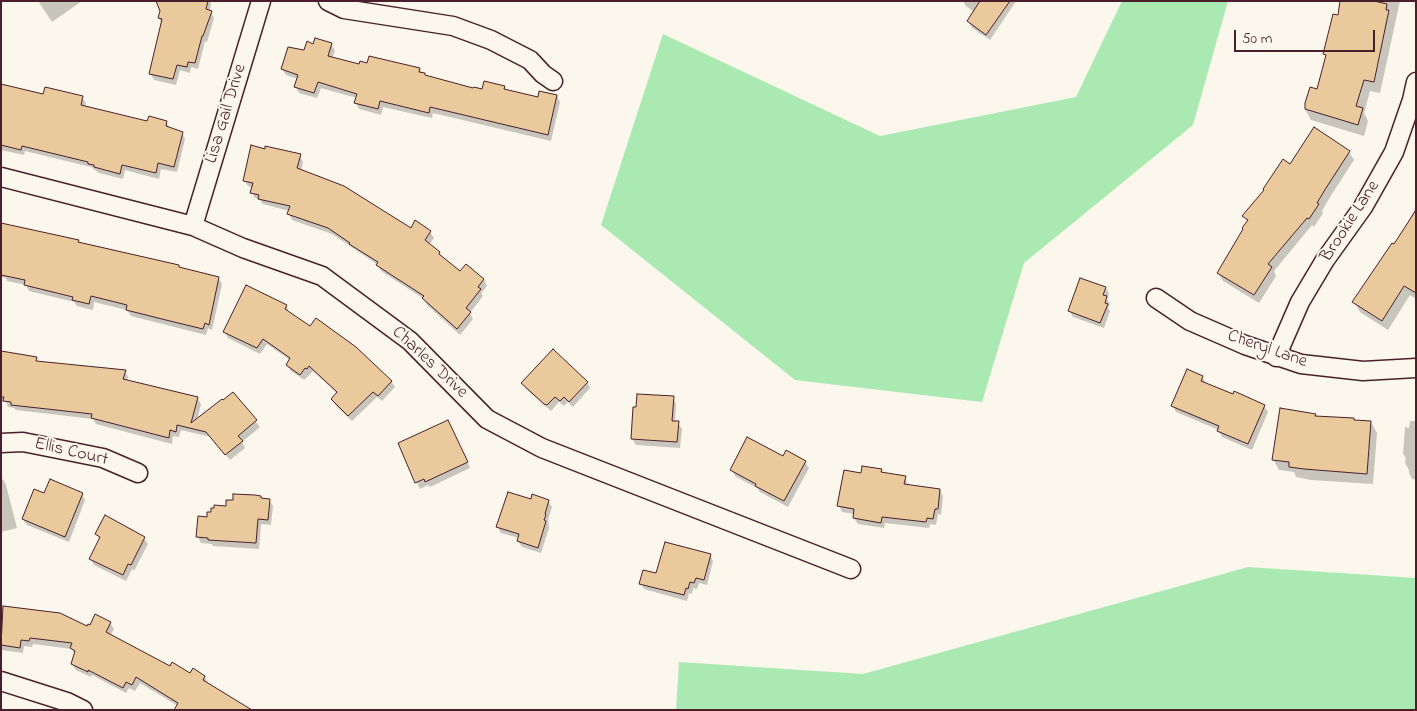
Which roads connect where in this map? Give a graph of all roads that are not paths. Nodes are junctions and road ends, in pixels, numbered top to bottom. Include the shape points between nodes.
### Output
1 (261, 1) edge
2 (328, 1) edge
3 (554, 81) dead end
4 (1416, 82) edge
5 (1, 176) edge
6 (193, 226) junction
7 (1156, 298) dead end
8 (1276, 357) junction
9 (1416, 368) edge
10 (1, 443) edge
11 (138, 473) dead end
12 (851, 569) dead end
13 (1, 681) edge
14 (83, 710) edge

1 - 6 street, Lisa Gail Drive
2 - 3 street via 344,9 453,26 476,34 530,60
4 - 8 street, Brookie Lane via 1394,152 1363,207 1300,302
5 - 6 street, Charles Drive
6 - 12 street, Charles Drive via 322,276 410,341 487,419 542,448
7 - 8 street, Cheryl Lane via 1190,321
8 - 9 street, Cheryl Lane via 1301,364 1363,371
10 - 11 street, Ellis Court via 23,442 103,458
13 - 14 street

